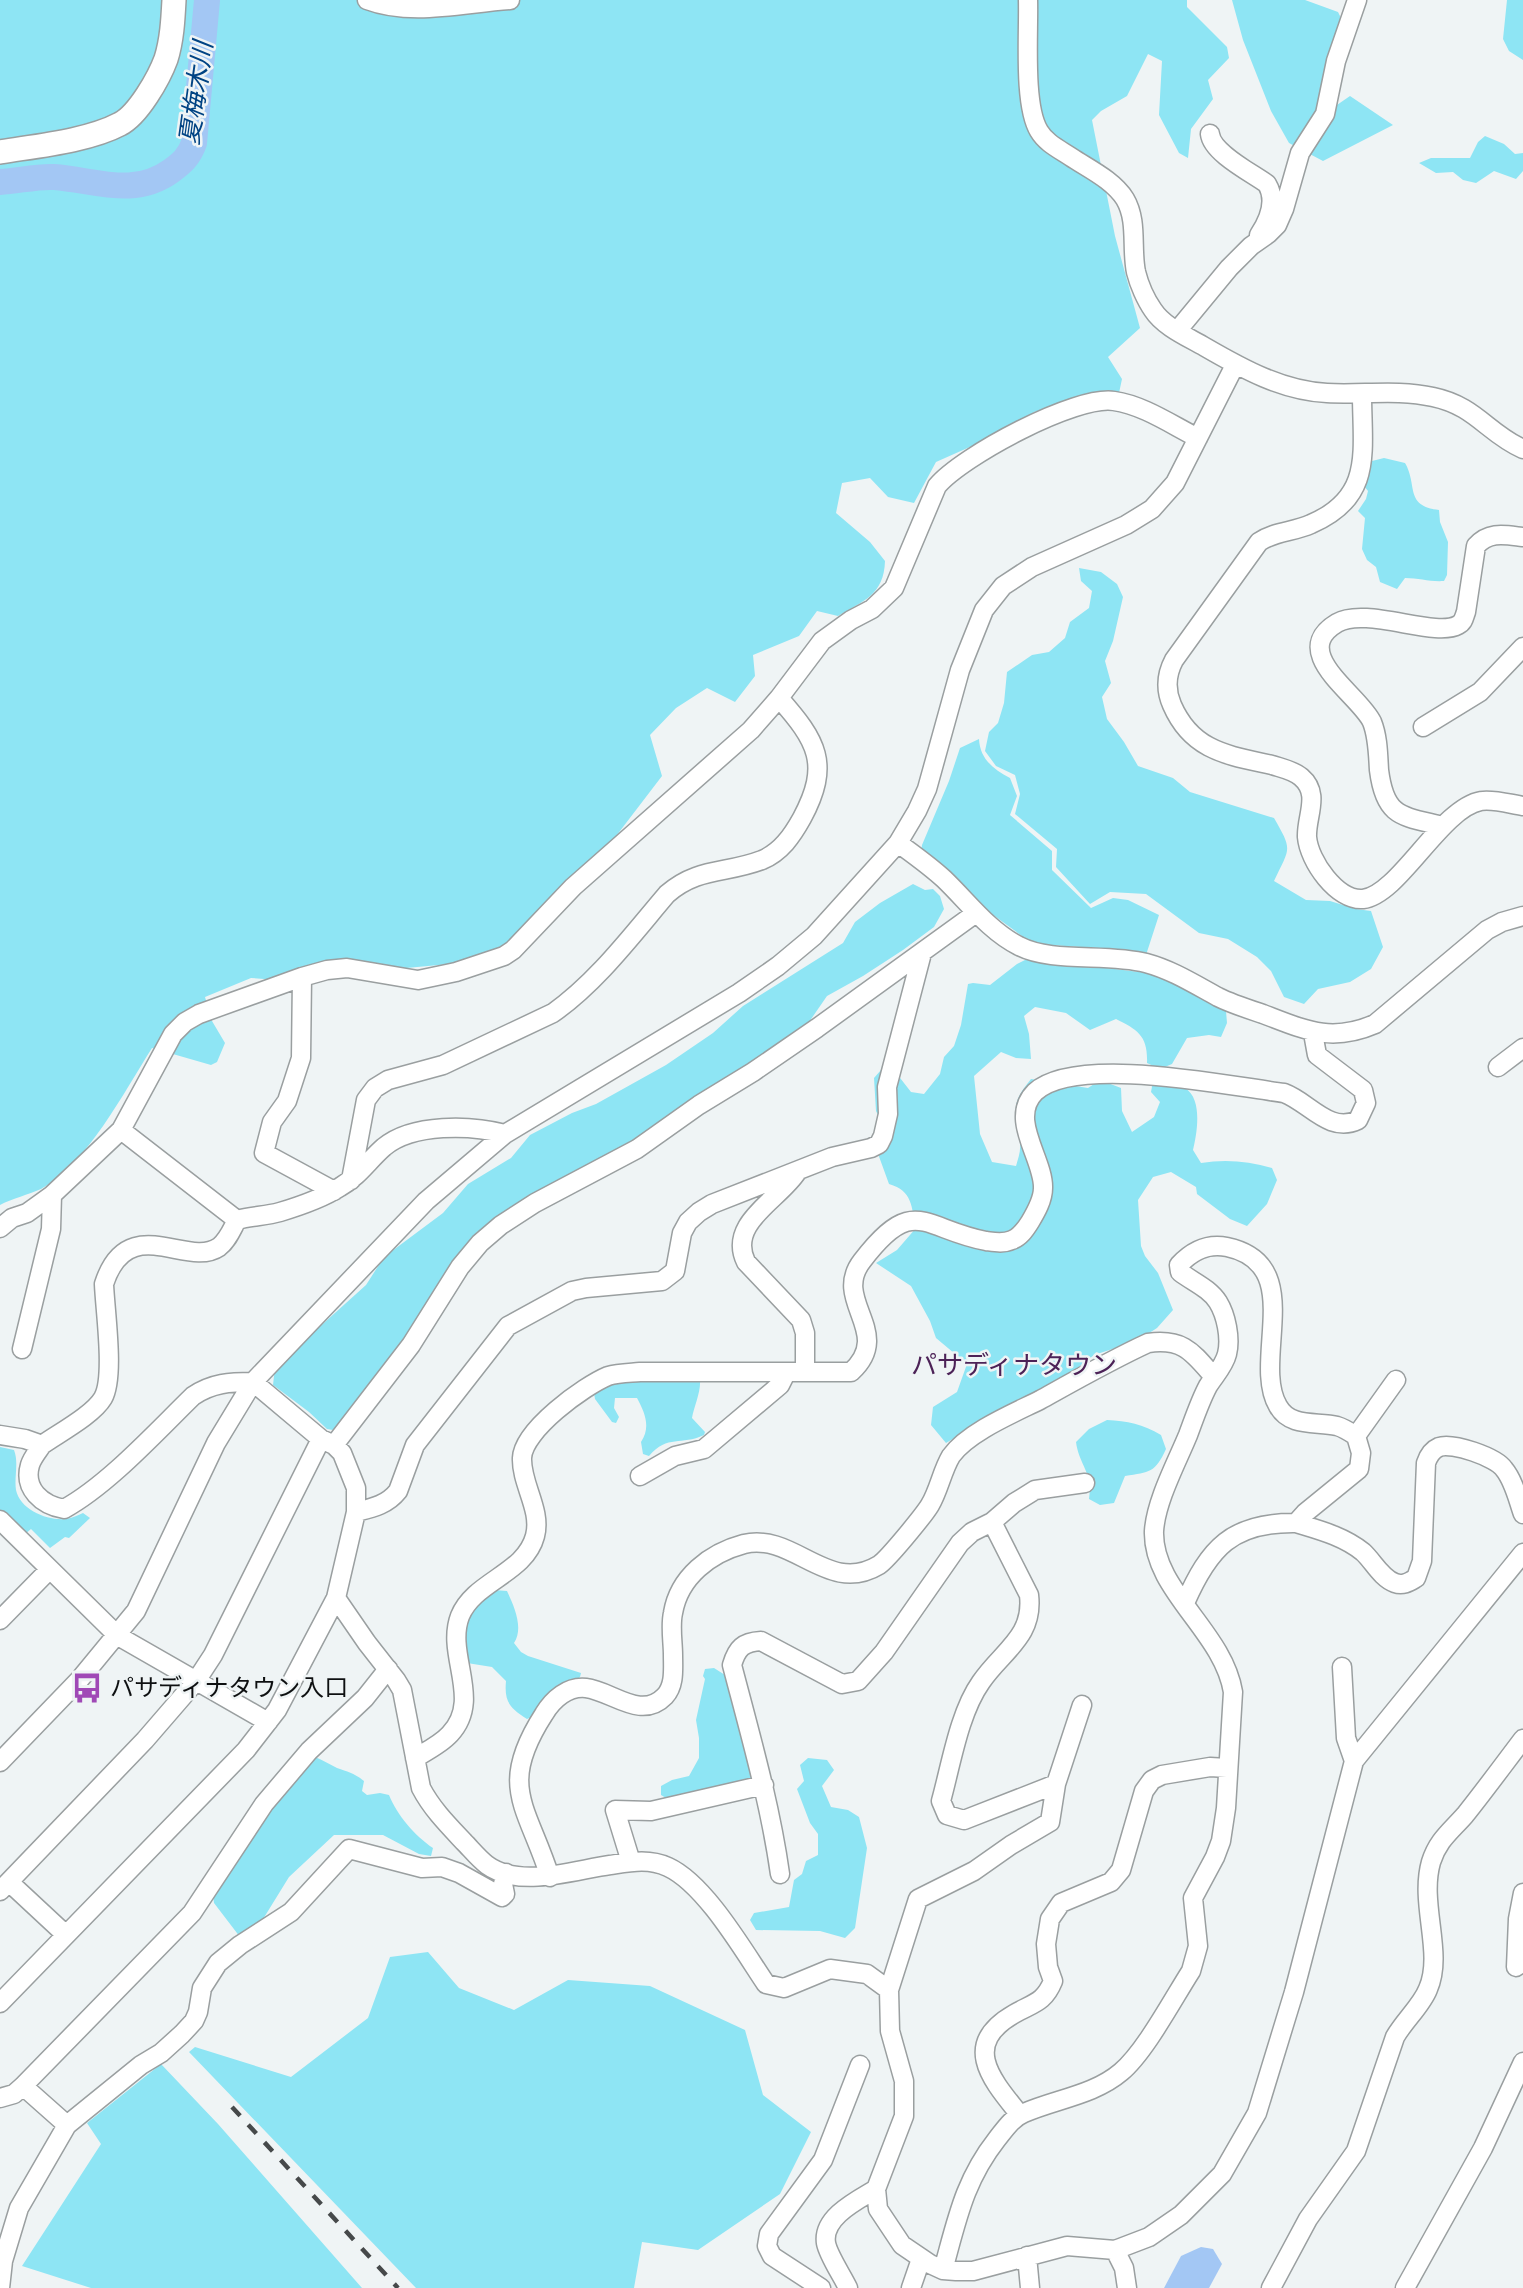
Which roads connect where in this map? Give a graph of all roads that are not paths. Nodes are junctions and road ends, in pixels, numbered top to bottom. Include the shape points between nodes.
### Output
1 (174, 0) edge
2 (367, 0) edge
3 (510, 0) edge
4 (1028, 0) edge
5 (1357, 0) edge
6 (1210, 134) dead end
7 (0, 152) edge
8 (1251, 246) junction
9 (1177, 331) junction
10 (1236, 365) junction
11 (1362, 394) junction
12 (1198, 438) junction
13 (1523, 449) edge
14 (1523, 537) edge
15 (1523, 647) edge
16 (779, 698) junction
17 (1423, 727) dead end
18 (1523, 806) edge
19 (1443, 826) junction
20 (898, 842) junction
21 (976, 913) junction
22 (1523, 916) edge
23 (922, 953) junction
24 (302, 977) junction
25 (1313, 1033) junction
26 (1523, 1048) edge
27 (1498, 1067) dead end
28 (121, 1130) junction
29 (505, 1133) junction
30 (798, 1171) junction
31 (351, 1180) junction
32 (334, 1191) junction
33 (52, 1195) junction
34 (237, 1220) junction
35 (0, 1228) edge
36 (22, 1349) dead end
37 (805, 1372) junction
38 (786, 1373) junction
39 (1214, 1377) junction
40 (1396, 1380) dead end
41 (253, 1382) junction
42 (0, 1435) edge
43 (1356, 1436) junction
44 (328, 1442) junction
45 (42, 1445) junction
46 (640, 1476) dead end
47 (1085, 1483) dead end
48 (356, 1513) junction
49 (1523, 1514) edge
50 (0, 1520) edge
51 (992, 1522) junction
52 (1296, 1523) junction
53 (1523, 1553) edge
54 (49, 1570) junction
55 (336, 1598) junction
56 (1185, 1603) junction
57 (0, 1620) edge
58 (118, 1636) junction
59 (1342, 1667) dead end
60 (388, 1669) junction
61 (196, 1681) junction
62 (1082, 1705) dead end
63 (268, 1722) junction
64 (1523, 1738) edge
65 (415, 1758) junction
66 (1354, 1761) junction
67 (0, 1762) edge
68 (1227, 1768) junction
69 (1056, 1784) junction
70 (764, 1785) junction
71 (631, 1862) junction
72 (506, 1873) junction
73 (780, 1874) dead end
74 (550, 1877) junction
75 (4, 1886) edge
76 (1523, 1893) edge
77 (66, 1935) junction
78 (1516, 1967) dead end
79 (889, 1990) junction
80 (0, 2003) edge
81 (1523, 2062) edge
82 (860, 2066) dead end
83 (23, 2087) junction
84 (0, 2098) edge
85 (1020, 2115) junction
86 (67, 2125) junction
87 (876, 2189) junction
88 (1115, 2250) junction
89 (1027, 2256) junction
90 (921, 2259) junction
91 (943, 2270) junction
92 (0, 2288) edge
93 (821, 2288) edge
94 (848, 2288) edge
95 (911, 2288) edge
96 (1030, 2288) edge
97 (1127, 2288) edge
98 (1271, 2288) edge
99 (1405, 2288) edge

1 - 7 main road via 165,60 137,109 122,124 69,141
2 - 3 street via 383,6 420,8
4 - 9 street via 1033,120 1047,141 1110,182 1126,200 1136,272 1154,312
5 - 8 street via 1336,61 1325,114 1300,153 1277,225
6 - 8 street via 1219,151 1272,192 1267,219
8 - 9 street
9 - 10 street
10 - 11 street via 1301,391
10 - 12 street
11 - 13 street via 1431,396 1455,403
11 - 19 street via 1360,474 1352,494 1314,523 1259,542 1174,660 1167,686 1177,715 1198,741 1210,749 1294,772 1308,784 1313,800 1308,844 1339,892 1351,898 1375,896
12 - 16 street via 1135,407 1104,400 1026,426 992,446 937,486 894,587 883,601 822,641
12 - 20 street via 1175,483 1152,509 1032,567 1003,586 984,610 960,670 927,789
14 - 19 street via 1491,536 1476,546 1466,612 1458,625 1348,619 1328,629 1322,640 1321,657 1327,670 1371,721 1388,803 1401,815
15 - 17 street via 1480,692
16 - 24 street via 751,730 573,887 504,956 418,980 346,968
16 - 31 street via 809,737 818,768 811,800 789,839 761,860 704,873 679,884 553,1013 443,1065 374,1088 366,1100
18 - 19 street via 1480,801
20 - 21 street via 943,878
20 - 29 street via 814,936 778,966
21 - 23 street
21 - 25 street via 1032,951 1148,963 1220,998
22 - 25 street via 1487,930 1375,1024 1337,1035
23 - 30 street via 887,1087 888,1114 879,1144
23 - 44 street via 637,1149 535,1203 487,1237 460,1267 411,1345
24 - 28 street via 185,1022 173,1034
24 - 32 street via 301,1059 287,1101 272,1122 264,1153
25 - 37 street via 1317,1055 1363,1090 1366,1103 1358,1120 1329,1121 1284,1093 1178,1079 1102,1073 1048,1082 1033,1094 1027,1108 1028,1136 1043,1187 1041,1202 1023,1233 999,1243 921,1220 905,1221 859,1264 854,1292 868,1332 866,1356 851,1372
26 - 27 street
28 - 33 street
28 - 34 street
29 - 31 street via 481,1128 421,1131 385,1147
29 - 41 street via 426,1200
30 - 37 street via 751,1221 741,1240 746,1262 801,1320
30 - 48 street via 699,1212 682,1233 675,1271 662,1281 572,1291 508,1326 415,1445 398,1491 376,1507
31 - 32 street
32 - 34 street via 281,1212
33 - 35 street
33 - 36 street via 51,1229
34 - 45 street via 221,1246 212,1250 148,1244 117,1258 104,1284 109,1368 102,1400
37 - 38 street
38 - 46 street via 780,1385 704,1449 676,1456
38 - 65 street via 612,1374 572,1395 530,1437 522,1459 536,1523 532,1545 461,1613 454,1640 464,1685 462,1713 451,1733
39 - 43 street via 1227,1355 1222,1310 1207,1290 1180,1272 1179,1265 1211,1245 1248,1255 1268,1278 1273,1296 1272,1387 1279,1409 1288,1418 1337,1426
39 - 56 street via 1156,1515 1159,1561
39 - 74 street via 1185,1345 1148,1343 973,1436 952,1455 930,1505 880,1564 859,1573 833,1573 764,1541 743,1544 706,1561 683,1581 673,1614 674,1677 665,1696 647,1706 595,1689 568,1690 550,1704 530,1736 518,1773 520,1797
40 - 43 street
41 - 44 street
41 - 45 street via 207,1387 99,1485 64,1509 42,1502 28,1479 30,1463
41 - 58 street via 216,1443 136,1611
42 - 45 street
43 - 52 street via 1359,1469
44 - 48 street via 342,1453 356,1488
44 - 61 street
47 - 51 street via 1035,1490
48 - 55 street
49 - 52 street via 1499,1463 1440,1446 1426,1463 1422,1561 1416,1578 1392,1582 1347,1541
50 - 54 street
51 - 69 street via 1029,1595 1027,1627 979,1683 965,1714 942,1801 947,1815 964,1820
51 - 70 street via 960,1543 884,1652 858,1681 842,1684 761,1641 747,1642 736,1650 732,1665
52 - 56 street via 1244,1531 1221,1545 1199,1572
53 - 66 street
54 - 57 street
54 - 58 street
55 - 60 street
55 - 63 street
56 - 68 street via 1231,1675
58 - 61 street
58 - 67 street
59 - 66 street via 1346,1738
60 - 65 street via 402,1690
60 - 83 street via 264,1804 192,1913
61 - 63 street
61 - 75 street
62 - 69 street
63 - 77 street
64 - 98 street via 1438,1843 1426,1892 1434,1964 1428,1990 1395,2037 1356,2151 1308,2219
65 - 72 street via 429,1803 479,1858
66 - 88 street via 1294,1992 1257,2113 1222,2174 1181,2215 1149,2237
68 - 85 street via 1220,1840 1193,1898 1198,1946 1191,1971 1124,2070 1088,2091
68 - 85 street via 1210,1767 1152,1780 1144,1791 1121,1870 1111,1882 1060,1903 1050,1919 1046,1944 1053,1981 1048,1993 1000,2022 988,2035 985,2048 990,2078
69 - 79 street via 1050,1822 974,1871 918,1899
70 - 71 street via 651,1811 615,1810
70 - 73 street
71 - 74 street
71 - 79 street via 652,1861 691,1882 766,1984 784,1988 830,1969 867,1974
72 - 74 street
72 - 86 street via 502,1897 442,1867 422,1868 349,1849 291,1912 218,1963 202,1988 194,2021 182,2034
75 - 77 street
76 - 78 street
77 - 80 street
79 - 87 street via 890,2031 904,2081 904,2116
81 - 99 street via 1483,2148
82 - 93 street via 823,2160 769,2234 767,2246 772,2256
83 - 84 street
83 - 86 street
85 - 91 street via 976,2167
86 - 92 street via 19,2208
87 - 90 street via 878,2209 888,2227
87 - 94 street via 841,2211 829,2228 826,2243
88 - 89 street via 1067,2246
88 - 97 street
89 - 91 street via 973,2271
89 - 96 street
90 - 91 street
90 - 95 street

